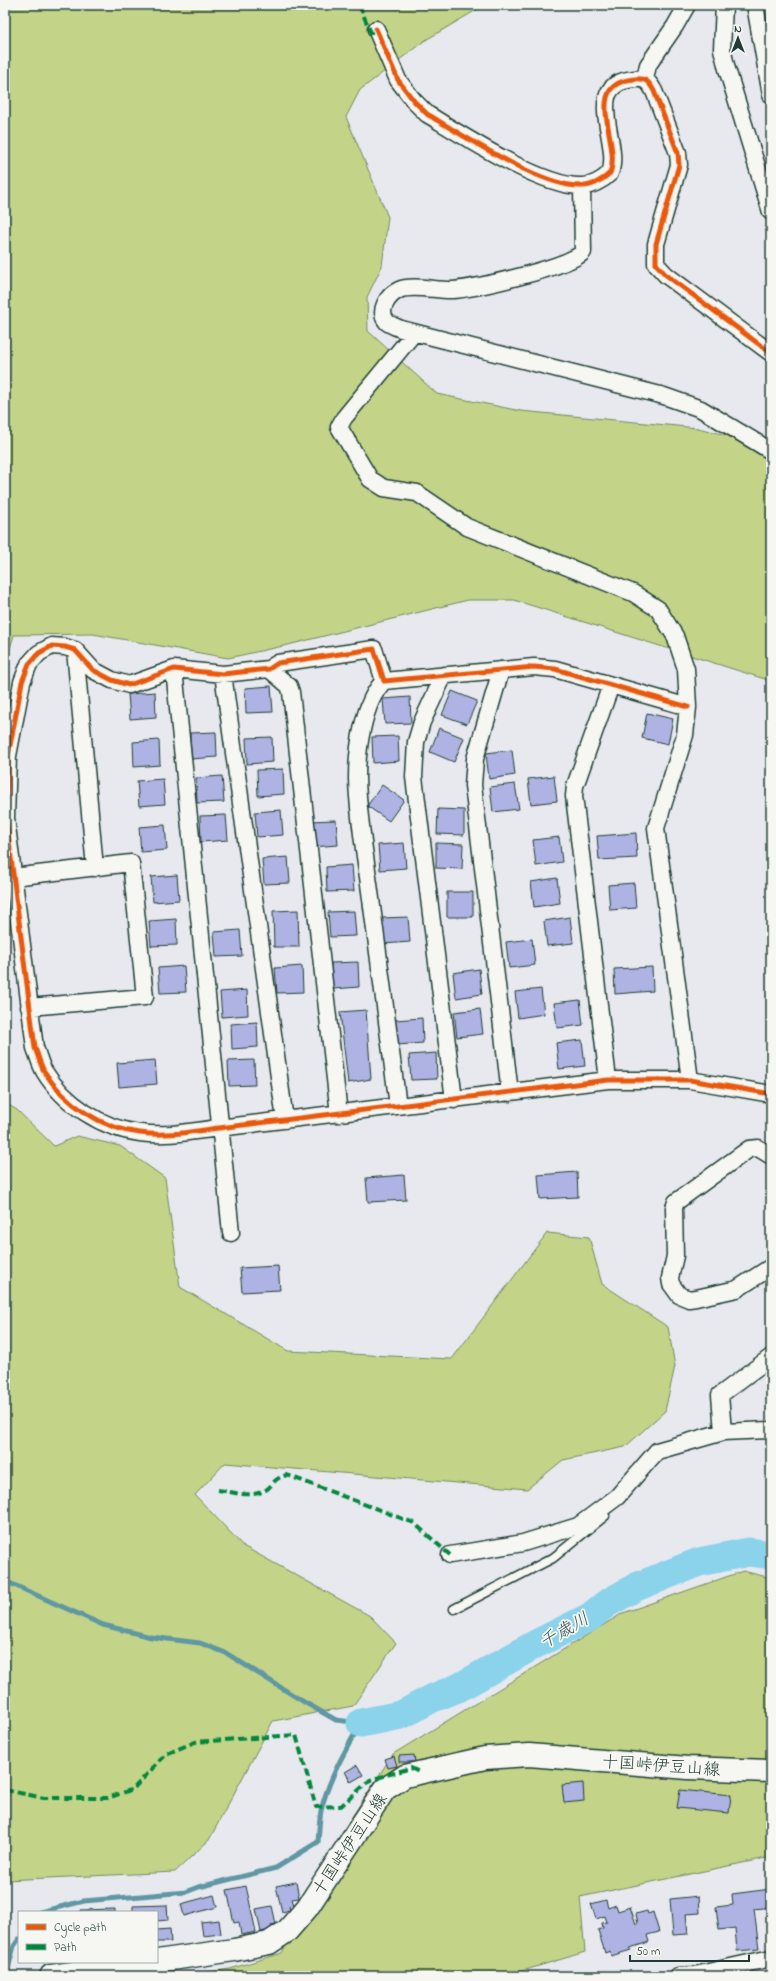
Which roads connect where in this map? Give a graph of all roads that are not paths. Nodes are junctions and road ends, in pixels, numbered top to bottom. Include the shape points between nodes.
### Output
1 (687, 5) edge
2 (724, 5) edge
3 (755, 5) edge
4 (376, 29) dead end
5 (645, 79) junction
6 (771, 95) edge
7 (582, 186) junction
8 (771, 212) edge
9 (411, 336) junction
10 (771, 352) edge
11 (771, 451) edge
12 (75, 650) junction
13 (174, 669) junction
14 (269, 669) junction
15 (501, 670) junction
16 (223, 674) junction
17 (444, 676) junction
18 (384, 681) junction
19 (610, 685) junction
20 (688, 707) junction
21 (7, 756) edge
22 (95, 868) junction
23 (13, 877) junction
24 (30, 1006) junction
25 (608, 1080) junction
26 (690, 1080) junction
27 (510, 1093) junction
28 (771, 1094) edge
29 (454, 1100) junction
30 (398, 1106) junction
31 (339, 1114) junction
32 (285, 1120) junction
33 (219, 1128) junction
34 (771, 1156) edge
35 (231, 1234) dead end
36 (771, 1267) edge
37 (771, 1357) edge
38 (771, 1430) edge
39 (723, 1432) junction
40 (609, 1504) junction
41 (450, 1555) dead end
42 (454, 1609) dead end
43 (771, 1771) edge
44 (771, 1958) edge
45 (158, 1961) edge
46 (144, 1963) edge
47 (51, 1976) edge
48 (678, 1976) edge

1 - 5 street via 648,65
2 - 8 street via 722,50
3 - 6 street
4 - 7 street via 398,80 427,114 534,174 570,186
5 - 7 street via 625,80 609,92 606,98 606,116 613,166 605,178
5 - 10 street via 654,91 678,153 678,165 656,244 656,264 666,275
7 - 9 street via 584,252 579,257 474,287 453,290 398,290 383,305 383,313 387,322
9 - 11 street via 664,396 701,409
9 - 20 street via 344,418 340,427 370,479 384,488 417,493 467,527 633,593 658,609 675,636 686,669
12 - 13 street via 93,670 129,685
12 - 21 street via 52,646 39,653 29,664 22,682
12 - 22 street
13 - 16 street
13 - 33 street
14 - 16 street
14 - 18 street via 278,663 374,649
14 - 31 street via 289,686 291,692
15 - 17 street
15 - 19 street via 534,667 555,669
15 - 27 street via 475,758 473,785
16 - 32 street
17 - 18 street
17 - 29 street via 422,722 416,742 414,777
18 - 30 street via 376,689 363,726 357,778
19 - 20 street
19 - 25 street via 575,786 574,796
20 - 26 street via 685,735 656,828
21 - 23 street via 6,818
22 - 23 street
22 - 24 street via 131,863 145,996
23 - 24 street
24 - 33 street via 35,1048 44,1071 57,1088 80,1109 111,1127 141,1134
25 - 26 street
25 - 27 street
26 - 28 street
27 - 29 street
29 - 30 street
30 - 31 street
31 - 32 street
32 - 33 street
33 - 35 street
34 - 36 street via 758,1148 749,1149 676,1202 675,1256 670,1278 679,1295 689,1299 736,1289
37 - 39 street via 720,1395
38 - 39 street
39 - 40 street via 657,1451
40 - 41 street via 578,1526 523,1543
40 - 42 lane via 606,1514 553,1558
43 - 45 main road, 十国峠伊豆山線 via 688,1768 529,1755 485,1758 405,1776 385,1789 307,1908 287,1931 269,1943
44 - 48 street via 695,1975
46 - 47 main road

